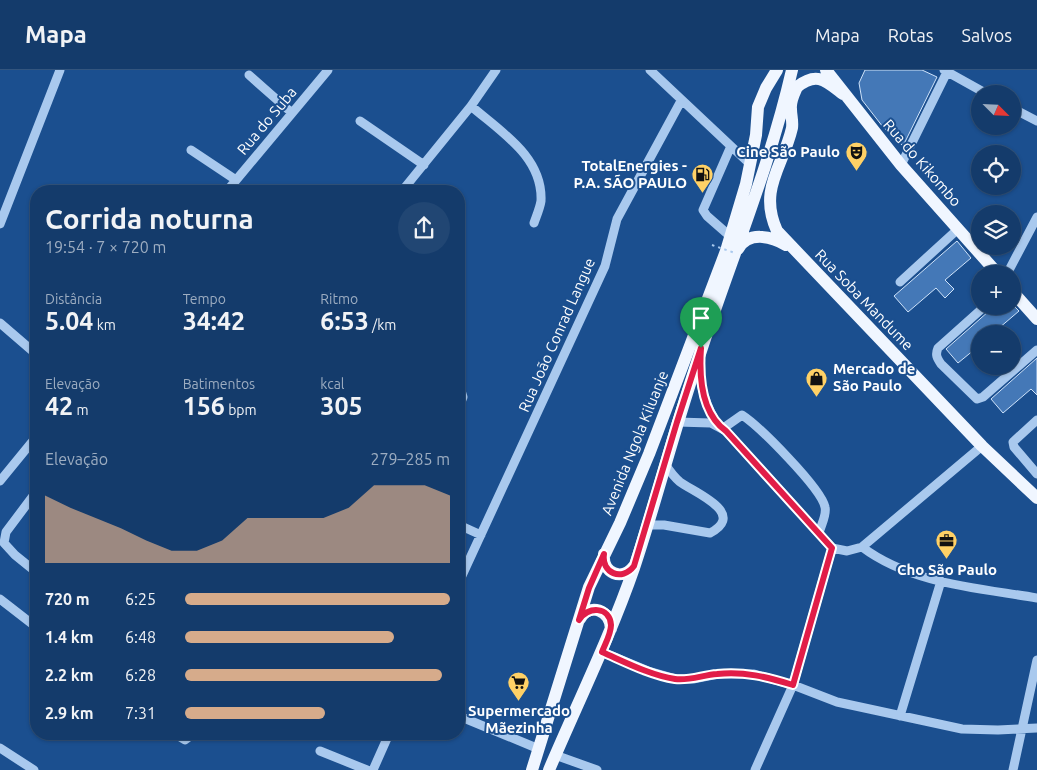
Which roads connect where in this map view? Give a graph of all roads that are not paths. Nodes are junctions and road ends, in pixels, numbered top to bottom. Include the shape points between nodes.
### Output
1 (60, 70) edge
2 (328, 70) edge
3 (496, 70) edge
4 (650, 70) edge
5 (777, 70) edge
6 (792, 70) edge
7 (826, 70) edge
8 (946, 71) edge
9 (249, 75) dead end
10 (971, 85) edge
11 (843, 94) junction
12 (681, 101) junction
13 (471, 106) junction
14 (292, 113) junction
15 (1021, 113) edge
16 (1037, 121) edge
17 (360, 122) dead end
18 (731, 146) junction
19 (191, 150) dead end
20 (424, 164) junction
21 (750, 164) junction
22 (901, 165) junction
23 (236, 180) junction
24 (232, 185) edge
25 (407, 185) edge
26 (1037, 217) edge
27 (534, 223) dead end
28 (0, 224) edge
29 (958, 229) junction
30 (731, 237) junction
31 (736, 251) junction
32 (795, 251) junction
33 (990, 265) edge
34 (1012, 265) edge
35 (900, 282) dead end
36 (1021, 301) edge
37 (975, 315) edge
38 (1037, 319) edge
39 (0, 323) edge
40 (701, 348) junction
41 (30, 349) edge
42 (1037, 350) edge
43 (1037, 420) edge
44 (677, 422) junction
45 (720, 427) junction
46 (30, 444) edge
47 (982, 446) junction
48 (664, 464) junction
49 (1037, 474) edge
50 (0, 482) edge
51 (1037, 498) edge
52 (30, 500) edge
53 (646, 525) junction
54 (465, 528) edge
55 (819, 533) junction
56 (481, 535) junction
57 (862, 547) junction
58 (832, 548) junction
59 (604, 554) junction
60 (634, 566) junction
61 (30, 567) edge
62 (465, 569) edge
63 (941, 581) junction
64 (1037, 598) edge
65 (0, 599) edge
66 (579, 620) junction
67 (30, 622) edge
68 (611, 628) junction
69 (602, 652) junction
70 (1037, 660) edge
71 (793, 685) junction
72 (900, 716) junction
73 (465, 718) edge
74 (1037, 728) edge
75 (1023, 730) junction
76 (386, 740) edge
77 (0, 748) edge
78 (539, 749) junction
79 (320, 751) dead end
80 (555, 755) junction
81 (344, 766) edge
82 (34, 770) edge
83 (367, 770) edge
84 (373, 770) edge
85 (532, 770) edge
86 (549, 770) edge
87 (598, 770) edge
88 (756, 770) edge
89 (1013, 770) edge

1 - 28 street
2 - 14 street, Rua do Suba
3 - 13 street
4 - 12 street
5 - 21 main road, Avenida Ngola Kiluanje via 758,106
6 - 31 main road, Avenida Ngola Kiluanje via 782,112
7 - 11 main road
8 - 10 street
8 - 22 street
9 - 14 street
11 - 22 main road, Rua do Kikombo
11 - 32 main road, Rua Soba Mandume via 826,81 811,78 797,87 793,95 792,126 768,204 777,231
12 - 18 street
12 - 56 street, Rua João Conrad Langue via 617,219 605,266
13 - 20 street
13 - 27 street via 531,161 538,173 541,202
14 - 23 street, Rua do Suba
15 - 16 street
17 - 20 street
18 - 21 street
18 - 30 street via 703,210
19 - 23 street
20 - 25 street
21 - 30 main road, Avenida Ngola Kiluanje
22 - 29 main road, Rua do Kikombo
23 - 24 street, Rua do Suba
26 - 34 street
29 - 33 main road, Rua do Kikombo
29 - 35 street
30 - 59 main road, Avenida Ngola Kiluanje via 649,454
31 - 32 main road via 746,240 764,236
31 - 40 main road, Avenida Ngola Kiluanje
32 - 47 main road, Rua Soba Mandume
36 - 38 main road
37 - 42 street via 938,348 936,358 976,399 983,397
39 - 41 street
40 - 44 main road, Avenida Ngola Kiluanje
40 - 45 street via 703,390 709,410
43 - 49 street via 1013,442
44 - 45 street via 704,422
44 - 48 main road, Avenida Ngola Kiluanje
45 - 55 street
45 - 55 street via 742,415 776,446 822,500 825,513
46 - 50 street
47 - 51 main road, Rua Soba Mandume
47 - 57 street
48 - 53 main road, Avenida Ngola Kiluanje
48 - 53 street via 679,482 714,503 722,514 722,520 710,533
52 - 61 street via 6,532 4,543
53 - 60 main road, Avenida Ngola Kiluanje
54 - 56 street
55 - 58 street
56 - 62 street, Rua João Conrad Langue
57 - 58 street via 848,552
57 - 63 street via 900,569
58 - 71 street
59 - 60 main road via 604,565 616,575 626,574
59 - 66 main road, Avenida Ngola Kiluanje
60 - 68 main road, Avenida Ngola Kiluanje
63 - 64 street
63 - 72 street
65 - 67 street
66 - 68 main road via 586,612 601,611 609,618
66 - 78 main road, Avenida Ngola Kiluanje
68 - 69 main road, Avenida Ngola Kiluanje
69 - 71 street via 676,679 739,673
69 - 80 main road, Avenida Ngola Kiluanje
70 - 75 street
71 - 72 street via 837,702
71 - 88 street
72 - 75 street via 962,729
73 - 78 street
74 - 75 street
75 - 89 street
76 - 84 street
77 - 82 street
78 - 85 main road, Avenida Ngola Kiluanje
79 - 81 street
80 - 86 main road, Avenida Ngola Kiluanje
80 - 87 street
81 - 83 street

